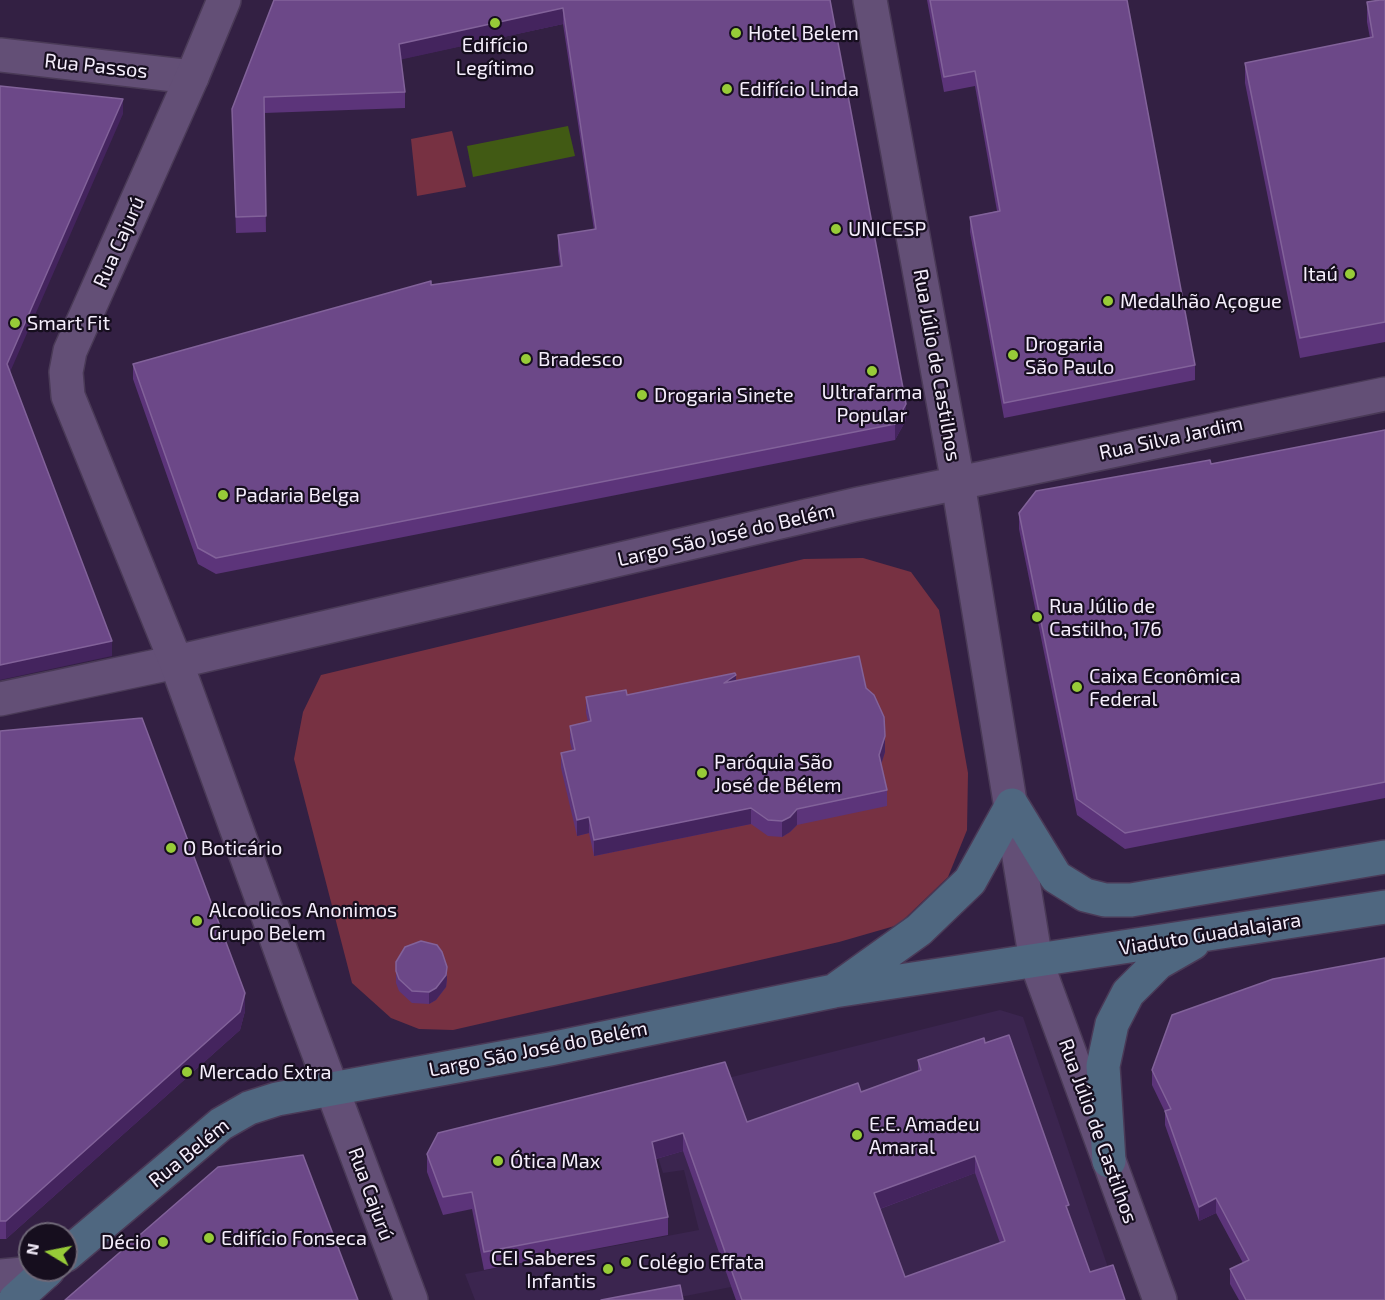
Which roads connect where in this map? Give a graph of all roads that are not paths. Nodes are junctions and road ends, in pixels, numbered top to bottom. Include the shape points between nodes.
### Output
1 (224, 0) edge
2 (870, 0) edge
3 (0, 55) edge
4 (192, 77) junction
5 (1385, 394) edge
6 (958, 483) junction
7 (176, 662) junction
8 (0, 699) edge
9 (1012, 805) junction
10 (1385, 857) edge
11 (1385, 907) edge
12 (1206, 935) junction
13 (1036, 961) junction
14 (834, 991) junction
15 (332, 1088) junction
16 (1109, 1161) junction
17 (78, 1245) edge
18 (18, 1273) edge
19 (0, 1276) edge
20 (35, 1282) edge
21 (15, 1300) edge
22 (411, 1300) edge
23 (1160, 1300) edge

1 - 4 street, Rua Cajurú
2 - 6 street, Rua Júlio de Castilhos
3 - 4 street, Rua Passos
4 - 7 street, Rua Cajurú via 70,351 66,372 68,396
5 - 6 street, Rua Silva Jardim
6 - 7 street, Largo São José do Belém
6 - 9 street
7 - 8 street, Largo São José do Belém
7 - 15 street
9 - 10 main road via 1056,877 1072,888 1105,900 1131,900
9 - 13 street
9 - 14 main road via 970,881 919,930
11 - 12 main road, Viaduto Guadalajara
12 - 13 main road, Viaduto Guadalajara
12 - 16 main road via 1158,963 1128,993 1112,1024 1103,1066
13 - 14 main road, Largo São José do Belém
13 - 16 street, Rua Júlio de Castilhos
14 - 15 main road, Largo São José do Belém via 550,1049
15 - 17 main road, Rua Belém via 249,1108 221,1124
15 - 22 street, Rua Cajurú
16 - 23 street, Rua Júlio de Castilhos
18 - 19 street
20 - 21 main road, Rua Belém

